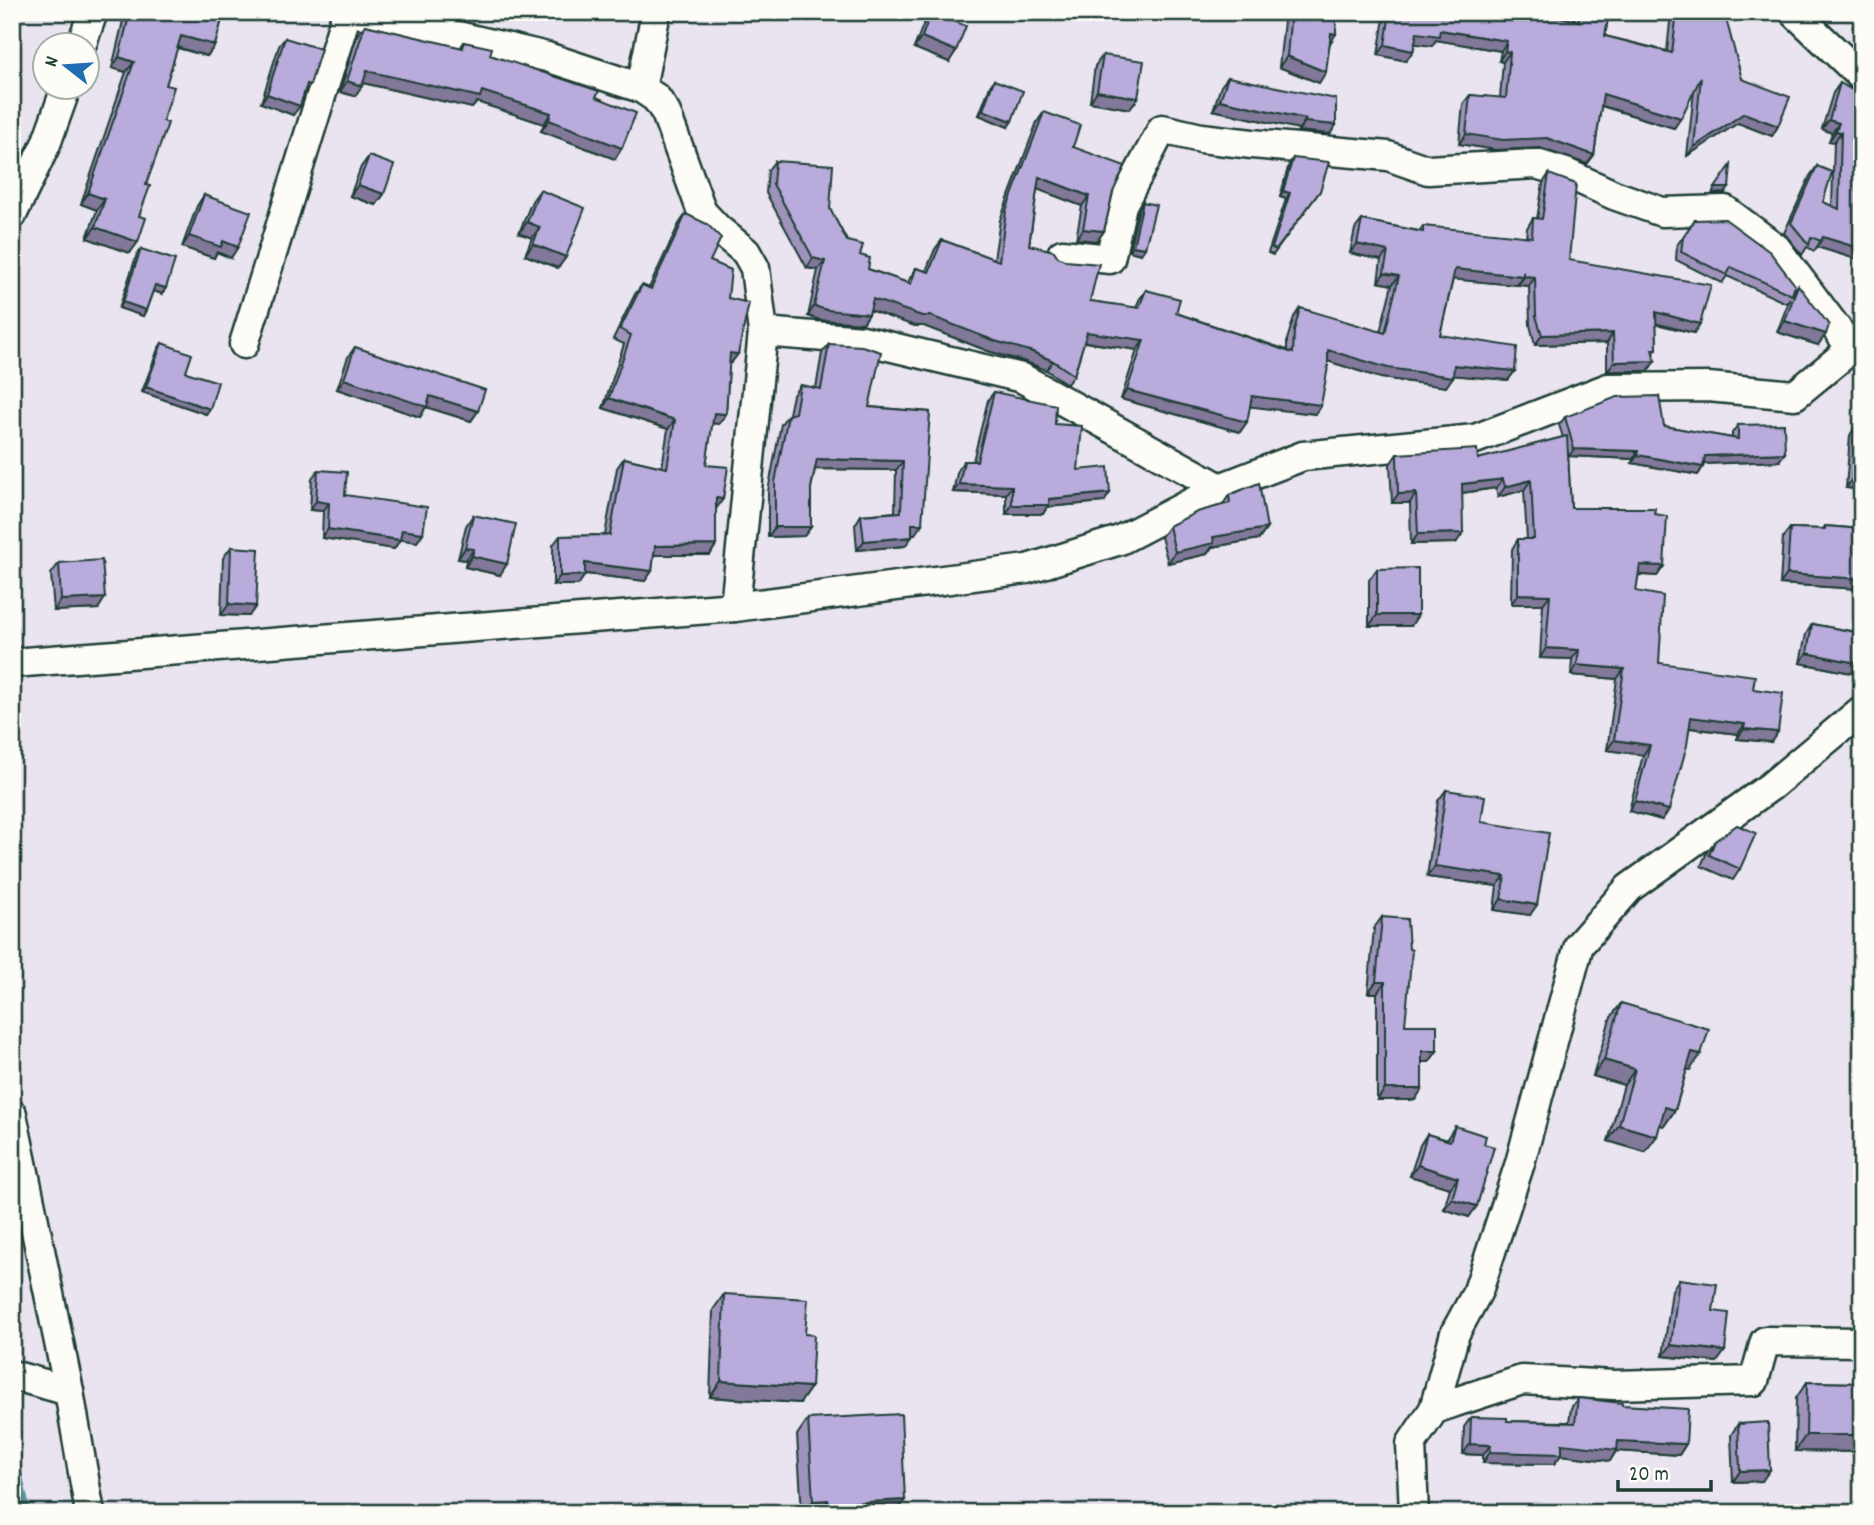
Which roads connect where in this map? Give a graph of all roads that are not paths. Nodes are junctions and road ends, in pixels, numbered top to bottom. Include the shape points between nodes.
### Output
1 (93, 12) edge
2 (347, 12) edge
3 (355, 12) edge
4 (656, 12) edge
5 (1794, 12) edge
6 (86, 32) edge
7 (1862, 77) edge
8 (641, 88) junction
9 (61, 102) edge
10 (12, 215) edge
11 (1062, 254) dead end
12 (763, 332) junction
13 (244, 344) dead end
14 (1857, 344) edge
15 (1220, 488) junction
16 (735, 607) junction
17 (12, 663) edge
18 (1862, 710) edge
19 (12, 1114) edge
20 (1862, 1342) edge
21 (12, 1376) edge
22 (69, 1391) junction
23 (1434, 1409) junction
24 (90, 1513) edge
25 (1414, 1513) edge

1 - 6 street
2 - 13 street
3 - 8 street via 547,57
4 - 8 street
5 - 7 street
8 - 12 street via 656,98 666,113 702,212 746,251 755,268
9 - 10 street
11 - 14 street via 1110,259 1122,205 1162,129 1201,138 1388,156 1427,170 1536,164 1662,212 1725,210 1776,248
12 - 15 street via 863,340 1022,378
12 - 16 street
14 - 15 street via 1796,395 1708,387 1608,388 1475,439 1303,456
15 - 16 street via 1120,540 1027,569
16 - 17 street
18 - 23 street via 1771,786 1629,888 1579,945 1520,1163 1478,1291 1455,1333
19 - 22 street
20 - 23 street via 1765,1341 1755,1381 1614,1385 1522,1380
21 - 22 street
22 - 24 street
23 - 25 street via 1410,1444

